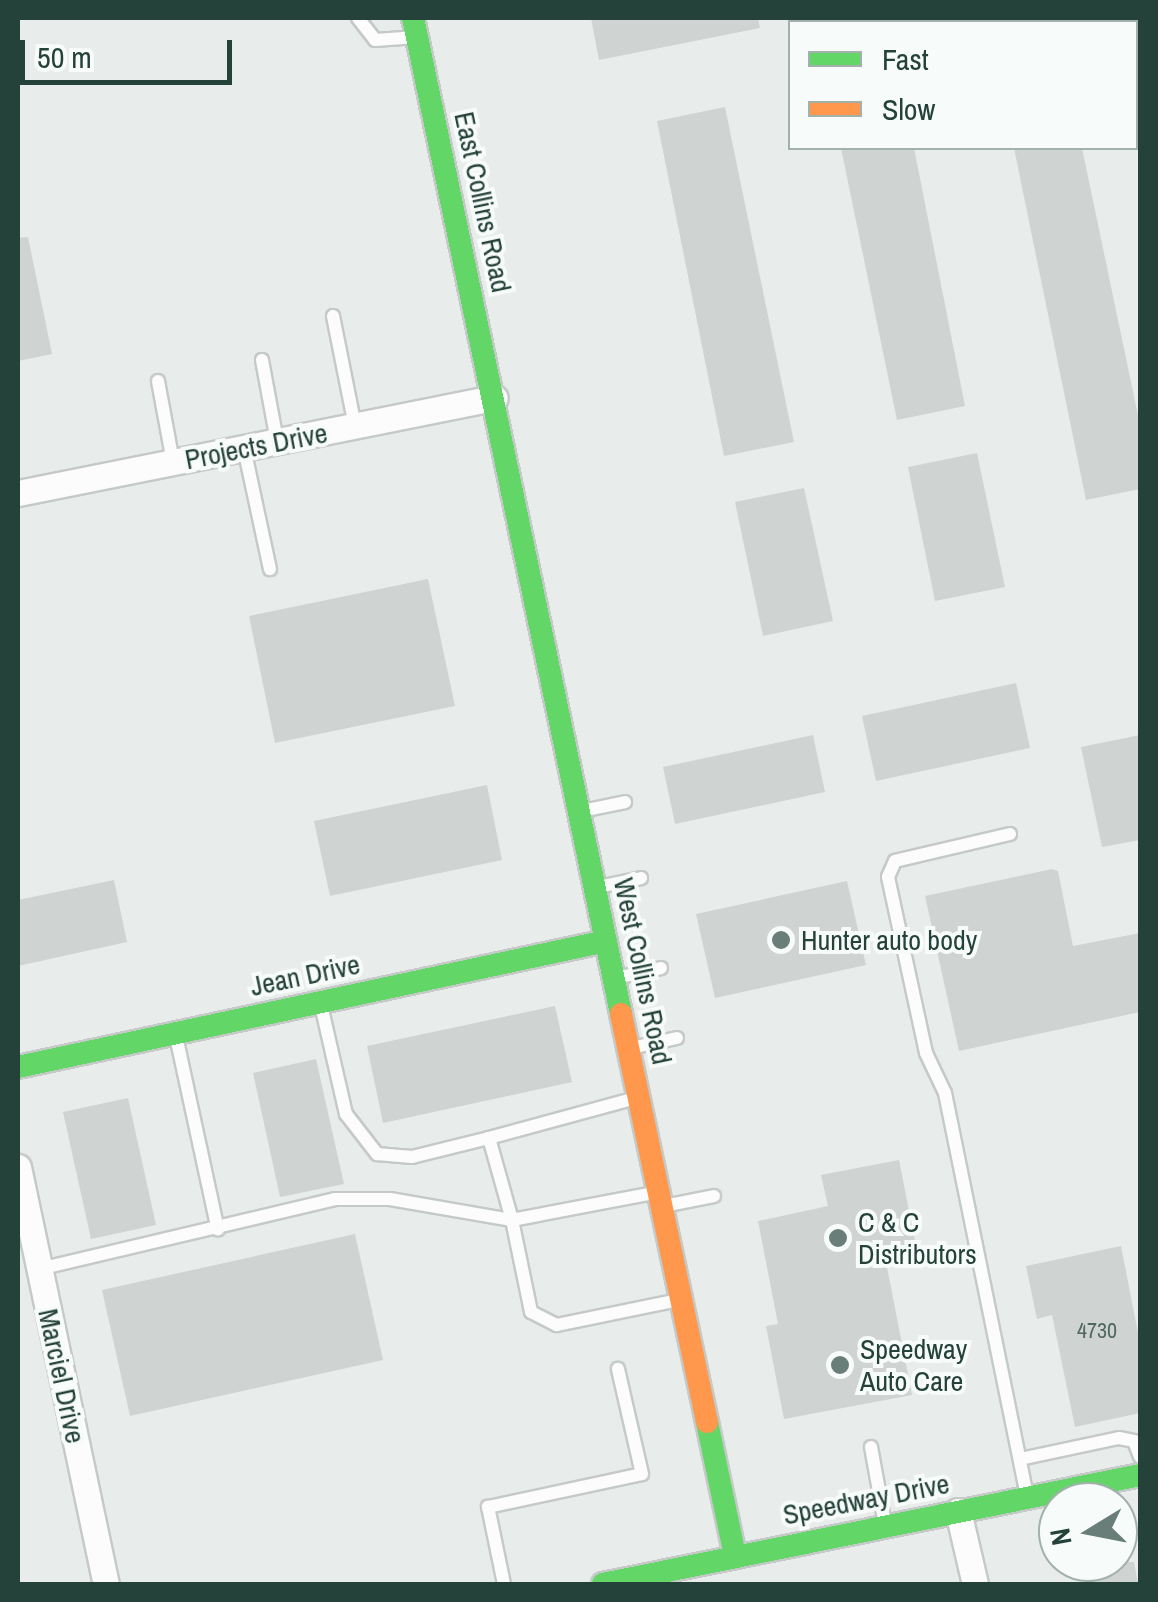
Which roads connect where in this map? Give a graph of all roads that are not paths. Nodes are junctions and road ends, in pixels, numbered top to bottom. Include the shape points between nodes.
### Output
1 (358, 18) edge
2 (415, 27) edge
3 (333, 316) dead end
4 (262, 360) dead end
5 (158, 381) dead end
6 (494, 398) junction
7 (355, 426) junction
8 (277, 442) junction
9 (244, 448) junction
10 (173, 462) junction
11 (18, 493) edge
12 (270, 569) dead end
13 (626, 802) dead end
14 (580, 812) junction
15 (1010, 834) dead end
16 (641, 878) dead end
17 (595, 888) junction
18 (606, 940) junction
19 (661, 968) dead end
20 (614, 978) junction
21 (320, 1002) junction
22 (175, 1033) junction
23 (677, 1038) dead end
24 (628, 1049) junction
25 (18, 1068) edge
26 (639, 1098) junction
27 (489, 1138) junction
28 (18, 1167) edge
29 (714, 1196) dead end
30 (660, 1199) junction
31 (512, 1220) junction
32 (218, 1230) junction
33 (39, 1269) junction
34 (681, 1300) junction
35 (618, 1370) dead end
36 (870, 1447) dead end
37 (1140, 1457) edge
38 (1020, 1459) junction
39 (1140, 1476) edge
40 (1028, 1498) junction
41 (958, 1511) junction
42 (885, 1526) junction
43 (735, 1556) junction
44 (106, 1584) edge
45 (504, 1584) edge
46 (604, 1584) edge
47 (975, 1584) edge

1 - 2 lane via 374,40
2 - 6 street, East Collins Road
3 - 7 lane
4 - 8 lane
5 - 10 lane
6 - 7 street, Projects Drive
6 - 14 street, West Collins Road
7 - 8 street, Projects Drive
8 - 9 street, Projects Drive
9 - 10 street, Projects Drive
9 - 12 lane
10 - 11 street, Projects Drive
13 - 14 lane
14 - 17 street, West Collins Road
15 - 38 lane via 895,861 888,877 926,1052 949,1111
16 - 17 lane
17 - 18 street, West Collins Road
18 - 20 street, West Collins Road
18 - 21 street, Jean Drive
19 - 20 lane
20 - 24 street, West Collins Road
21 - 22 street, Jean Drive
21 - 27 lane via 346,1114 377,1154 412,1156
22 - 25 street, Jean Drive
22 - 32 lane
23 - 24 lane
24 - 26 street, West Collins Road
26 - 27 lane
26 - 30 street, West Collins Road
27 - 31 lane
28 - 33 street, Marciel Drive
29 - 30 lane
30 - 31 lane
30 - 34 street, West Collins Road
31 - 32 lane via 390,1199 335,1199
31 - 34 lane via 531,1312 557,1325
32 - 33 lane
33 - 44 street, Marciel Drive
34 - 43 street, West Collins Road
35 - 45 lane via 642,1474 488,1508
36 - 42 lane
37 - 38 lane via 1134,1441 1119,1438
38 - 40 lane
39 - 40 street, Speedway Drive
40 - 41 street, Speedway Drive
41 - 42 street, Speedway Drive
41 - 47 street
42 - 43 street, Speedway Drive
43 - 46 street, Speedway Drive

